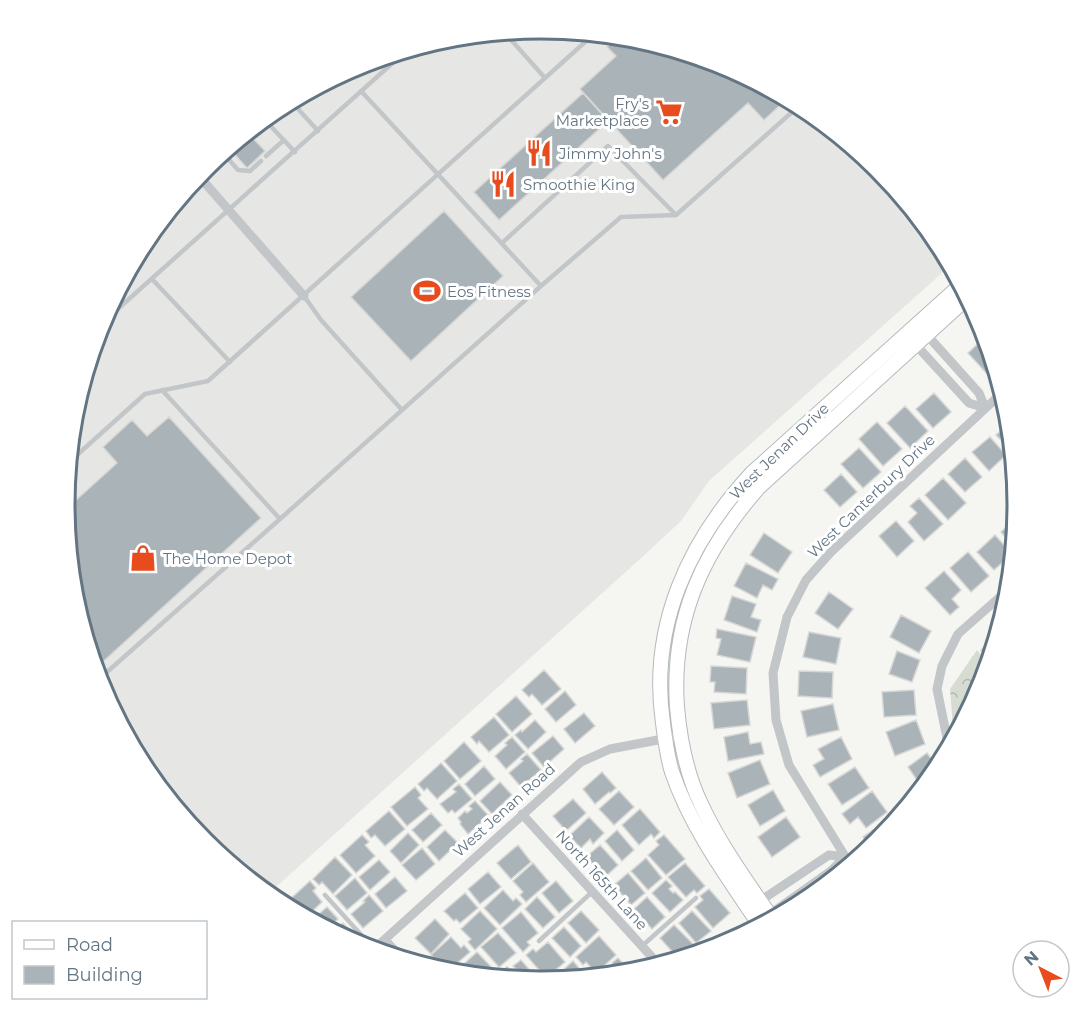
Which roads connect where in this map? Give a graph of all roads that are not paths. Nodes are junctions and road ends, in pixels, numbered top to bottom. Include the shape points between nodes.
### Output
1 (511, 40) edge
2 (586, 41) edge
3 (391, 64) edge
4 (545, 78) junction
5 (361, 91) junction
6 (297, 108) edge
7 (792, 112) edge
8 (271, 126) edge
9 (318, 131) junction
10 (284, 140) junction
11 (295, 152) junction
12 (229, 160) edge
13 (439, 174) junction
14 (205, 183) edge
15 (229, 210) junction
16 (676, 215) junction
17 (502, 243) junction
18 (152, 279) junction
19 (541, 286) junction
20 (955, 290) edge
21 (304, 296) junction
22 (962, 303) edge
23 (119, 308) edge
24 (911, 329) junction
25 (927, 335) junction
26 (916, 345) junction
27 (230, 362) junction
28 (162, 390) junction
29 (995, 399) edge
30 (985, 408) junction
31 (402, 410) junction
32 (78, 454) edge
33 (280, 519) junction
34 (999, 598) edge
35 (107, 672) edge
36 (679, 736) junction
37 (947, 737) edge
38 (664, 739) junction
39 (522, 814) junction
40 (844, 857) junction
41 (831, 871) edge
42 (831, 871) edge
43 (816, 883) edge
44 (592, 892) junction
45 (324, 896) dead end
46 (696, 898) dead end
47 (755, 905) junction
48 (762, 917) edge
49 (359, 934) edge
50 (385, 940) junction
51 (540, 941) dead end
52 (381, 943) edge
53 (641, 946) junction
54 (391, 947) edge
55 (653, 958) edge

1 - 4 lane
2 - 4 lane
3 - 5 lane
4 - 13 lane
5 - 9 lane
5 - 13 lane
6 - 9 lane
7 - 16 lane
8 - 10 lane
9 - 11 lane
10 - 11 lane
10 - 12 lane via 250,171 238,170
11 - 15 lane
13 - 17 lane
13 - 21 lane
14 - 15 street
15 - 18 lane
15 - 21 street
16 - 17 lane via 608,146
16 - 19 lane via 621,217
17 - 19 lane
18 - 23 lane
18 - 27 lane
19 - 31 lane
20 - 24 street, West Jenan Drive
21 - 27 lane
21 - 31 lane
22 - 25 street, West Jenan Drive
24 - 25 street
24 - 26 street
24 - 38 street, West Jenan Drive via 752,473 720,509 699,541 668,620 660,707
25 - 26 street, West Jenan Drive
25 - 30 street via 979,393
26 - 30 street via 969,403
26 - 36 street, West Jenan Drive via 765,481 734,516 708,557 690,598 677,662
27 - 28 lane via 208,381
28 - 32 lane via 145,394
28 - 33 lane
29 - 30 street, West Canterbury Drive
30 - 40 street, West Canterbury Drive via 831,552 806,580 787,617 773,673 776,720 789,765
31 - 33 lane
33 - 35 lane
34 - 37 street via 958,634 942,666 937,690
36 - 38 street, West Jenan Road
36 - 47 street, West Jenan Drive via 700,803
38 - 39 street, West Jenan Road via 610,750 581,762
38 - 47 street, West Jenan Drive via 687,810 712,854
39 - 44 street, North 165th Lane
39 - 50 street, West Jenan Road
40 - 42 street
40 - 47 street via 829,855
41 - 43 street
44 - 51 lane
44 - 53 street, North 165th Lane
45 - 49 lane
46 - 53 lane
47 - 48 street
50 - 52 street, West Jenan Road
50 - 54 street
53 - 55 street, North 165th Lane

